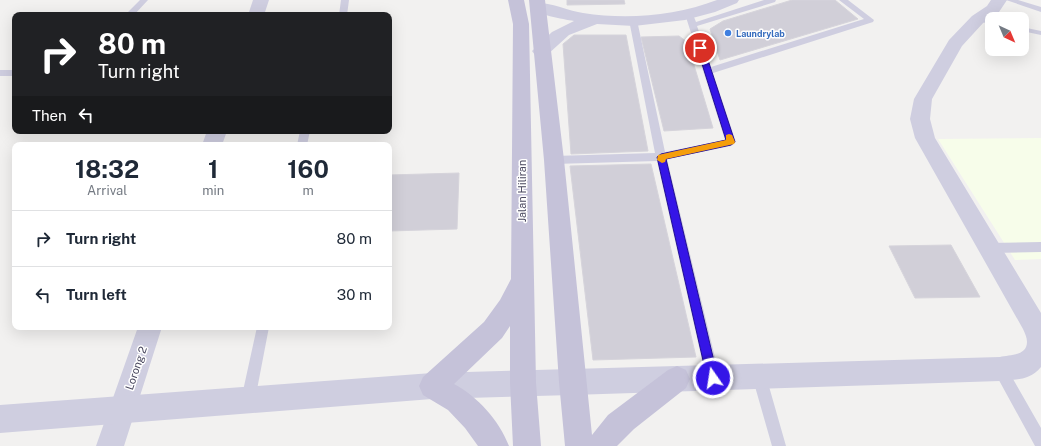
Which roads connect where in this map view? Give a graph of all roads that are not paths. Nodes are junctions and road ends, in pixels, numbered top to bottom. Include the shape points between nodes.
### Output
1 (144, 0) edge
2 (261, 0) edge
3 (345, 0) edge
4 (516, 0) edge
5 (730, 0) edge
6 (772, 0) edge
7 (843, 0) edge
8 (999, 0) edge
9 (1010, 0) edge
10 (537, 3) edge
11 (1041, 10) edge
12 (132, 12) edge
13 (257, 12) edge
14 (343, 12) edge
15 (991, 12) edge
16 (594, 20) junction
17 (632, 20) junction
18 (691, 20) junction
19 (985, 20) edge
20 (1029, 30) edge
21 (1041, 33) edge
22 (541, 51) junction
23 (708, 71) junction
24 (0, 73) edge
25 (12, 73) edge
26 (661, 157) junction
27 (554, 160) junction
28 (1041, 247) edge
29 (989, 248) junction
30 (522, 279) junction
31 (149, 330) edge
32 (262, 330) edge
33 (1000, 369) junction
34 (759, 376) junction
35 (713, 378) junction
36 (677, 379) junction
37 (572, 382) junction
38 (523, 383) junction
39 (432, 386) junction
40 (248, 400) junction
41 (122, 410) junction
42 (0, 419) edge
43 (1041, 442) edge
44 (110, 446) edge
45 (495, 446) edge
46 (527, 446) edge
47 (579, 446) edge
48 (601, 446) edge
49 (779, 446) edge

1 - 12 lane
2 - 13 street
3 - 14 lane
4 - 30 main road, Jalan Hiliran via 521,24
5 - 18 street
6 - 18 lane
7 - 23 lane via 870,20
8 - 15 street
9 - 11 lane
10 - 16 street via 564,15
10 - 22 main road
16 - 17 street
16 - 22 street via 557,35
17 - 18 street
17 - 26 lane
18 - 23 lane
19 - 29 street via 955,44 922,99 920,119 925,138
20 - 21 lane
22 - 27 main road
23 - 26 lane via 731,142
24 - 25 lane
26 - 27 lane
26 - 35 lane
27 - 37 main road
28 - 29 lane
29 - 33 street via 1035,326 1040,342 1036,354 1025,366
30 - 38 main road, Jalan Hiliran
30 - 39 main road via 509,308 493,330
31 - 41 street, Lorong 2
32 - 40 lane
33 - 34 street
33 - 43 lane
34 - 35 street
34 - 49 lane
35 - 36 street
36 - 37 street
36 - 48 main road via 619,422
37 - 38 street
37 - 47 main road
38 - 39 street
38 - 46 main road, Jalan Hiliran
39 - 40 street
39 - 45 main road via 458,401 475,418
40 - 41 street
41 - 42 street
41 - 44 street, Lorong 2

